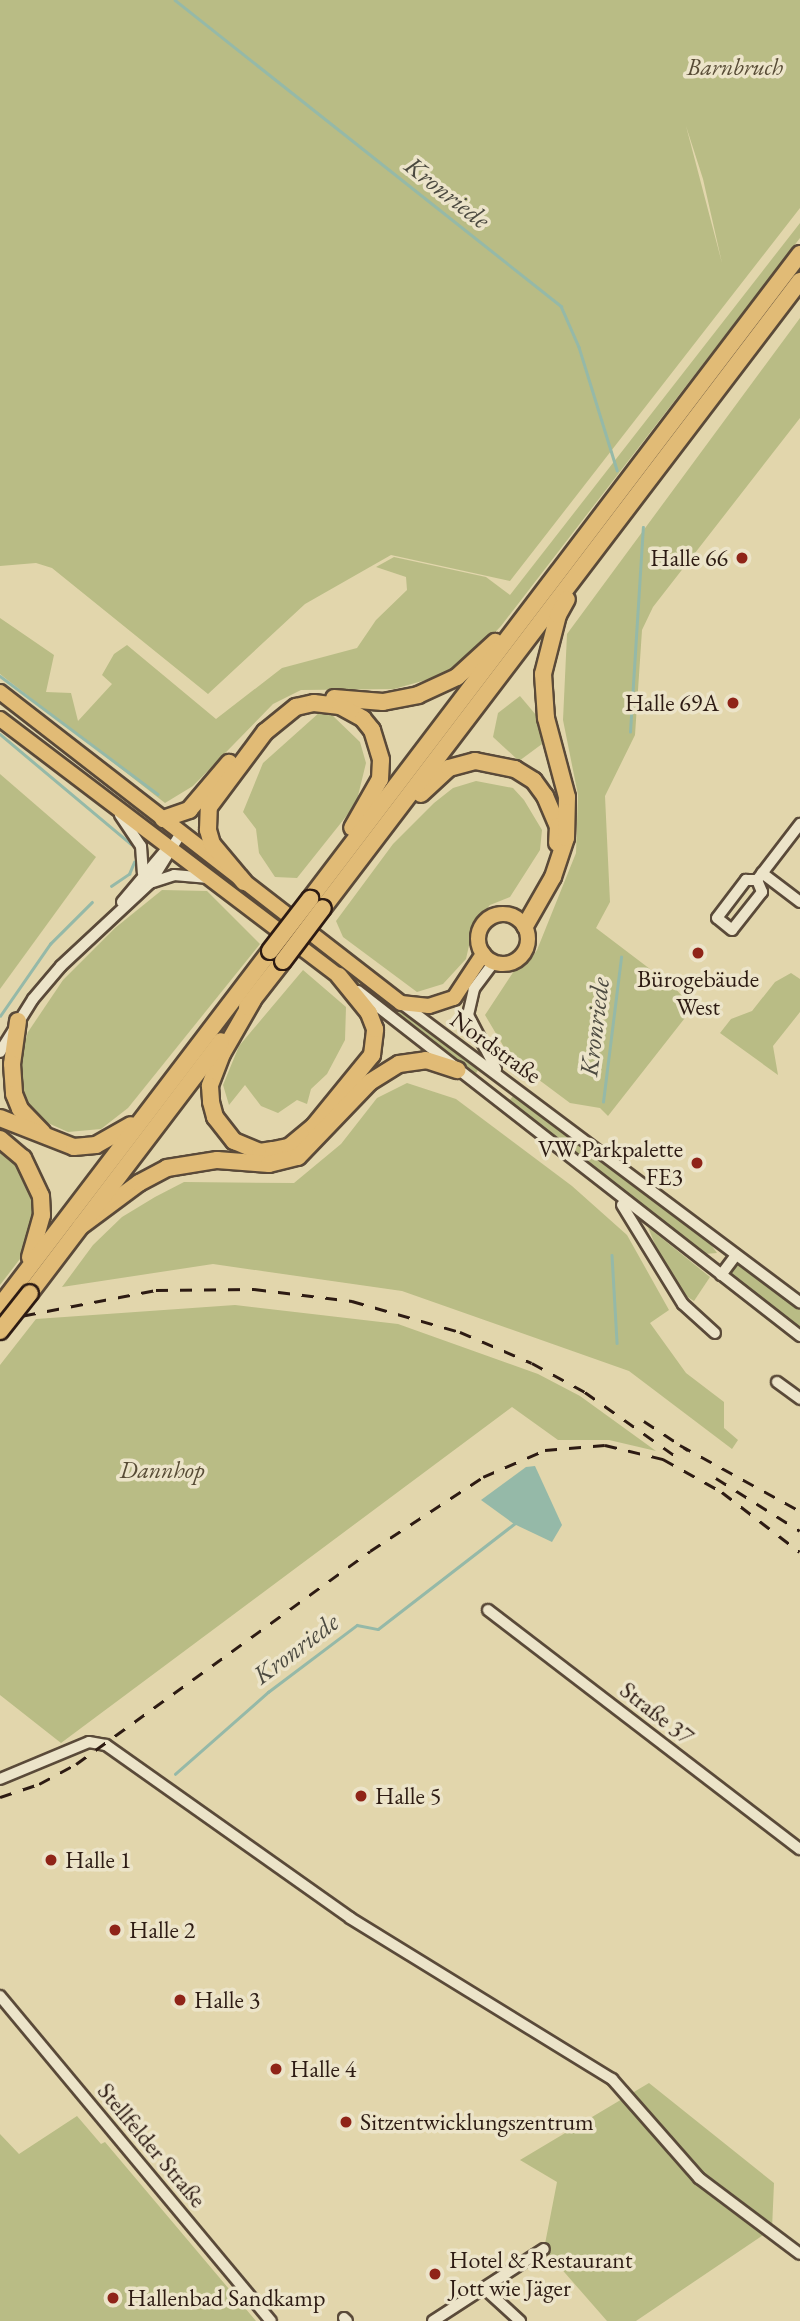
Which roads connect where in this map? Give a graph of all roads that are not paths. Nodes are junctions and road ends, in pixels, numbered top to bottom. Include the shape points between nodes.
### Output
1 (800, 254) edge
2 (800, 281) edge
3 (628, 506) junction
4 (535, 605) junction
5 (0, 692) edge
6 (0, 719) edge
7 (112, 804) junction
8 (163, 819) junction
9 (800, 824) edge
10 (383, 828) junction
11 (180, 833) junction
12 (170, 847) junction
13 (143, 873) junction
14 (759, 877) junction
15 (211, 878) junction
16 (244, 882) junction
17 (150, 883) junction
18 (800, 902) edge
19 (316, 903) junction
20 (114, 912) junction
21 (519, 921) junction
22 (276, 956) junction
23 (489, 958) junction
24 (339, 976) junction
25 (253, 1000) junction
26 (401, 1003) junction
27 (18, 1021) junction
28 (0, 1052) edge
29 (457, 1070) junction
30 (502, 1077) junction
31 (153, 1104) junction
32 (0, 1118) edge
33 (0, 1139) edge
34 (56, 1143) junction
35 (606, 1187) junction
36 (81, 1226) junction
37 (736, 1255) junction
38 (721, 1275) junction
39 (23, 1276) junction
40 (5, 1300) edge
41 (800, 1303) edge
42 (0, 1332) edge
43 (715, 1333) dead end
44 (800, 1336) edge
45 (777, 1382) dead end
46 (800, 1399) edge
47 (488, 1610) dead end
48 (0, 1779) edge
49 (800, 1849) edge
50 (0, 1996) edge
51 (544, 2249) dead end
52 (800, 2255) edge
53 (484, 2288) junction
54 (271, 2321) edge
55 (433, 2321) edge
56 (520, 2321) edge

1 - 4 highway
2 - 3 highway
3 - 10 highway
3 - 21 highway via 558,615 546,654 543,694 567,797 568,821 560,860
4 - 8 highway via 521,612 485,654 436,688 383,702 312,697 273,712 198,801 184,813
4 - 19 highway
5 - 8 main road
6 - 7 main road
7 - 12 main road
7 - 13 street via 141,846
8 - 11 main road
9 - 14 street
10 - 19 highway
10 - 21 highway via 402,818 449,768 495,762 534,781 553,811 557,844 541,885
11 - 12 street
11 - 16 main road
12 - 13 street
12 - 15 main road
12 - 17 street
13 - 20 street
14 - 14 street via 746,880 716,918 733,930 762,892
14 - 18 street
15 - 17 street via 174,875
15 - 24 main road
16 - 19 highway via 212,844 209,807 279,717 314,703 340,706 372,730 379,747 380,779 374,796 315,880
16 - 26 main road
17 - 20 street
19 - 22 highway, bridge
20 - 27 street via 61,966
21 - 23 main road via 528,942 524,954 509,963
21 - 23 main road via 500,914 484,922 478,937
22 - 25 highway
22 - 31 highway
23 - 26 main road via 454,998 429,1006
23 - 30 street via 468,1015
24 - 25 highway via 369,1013 375,1029 372,1055 314,1126 289,1147 260,1152 234,1141 215,1117 210,1086 222,1054
24 - 29 street, Nordstraße
25 - 36 highway
26 - 30 street, Nordstraße
27 - 28 street
27 - 34 highway via 12,1064 14,1094 32,1124
29 - 35 street, Nordstraße
29 - 36 highway via 426,1060 399,1064 370,1082 298,1157 269,1164 217,1160 167,1168 139,1182
30 - 37 street, Nordstraße
31 - 34 highway via 131,1126 96,1145
31 - 39 highway
32 - 34 highway
33 - 39 highway via 23,1158 41,1196 38,1236
35 - 38 street, Nordstraße
35 - 43 street, Nordstraße via 647,1240 683,1304
36 - 42 highway, bridge
37 - 38 street
37 - 41 street, Nordstraße
38 - 44 street, Nordstraße
39 - 40 highway
45 - 46 street
47 - 49 street, Straße 37
48 - 52 street via 98,1741 395,1945 612,2079 699,2178
50 - 54 street, Stellfelder Straße
51 - 53 street
53 - 55 street
53 - 56 street

